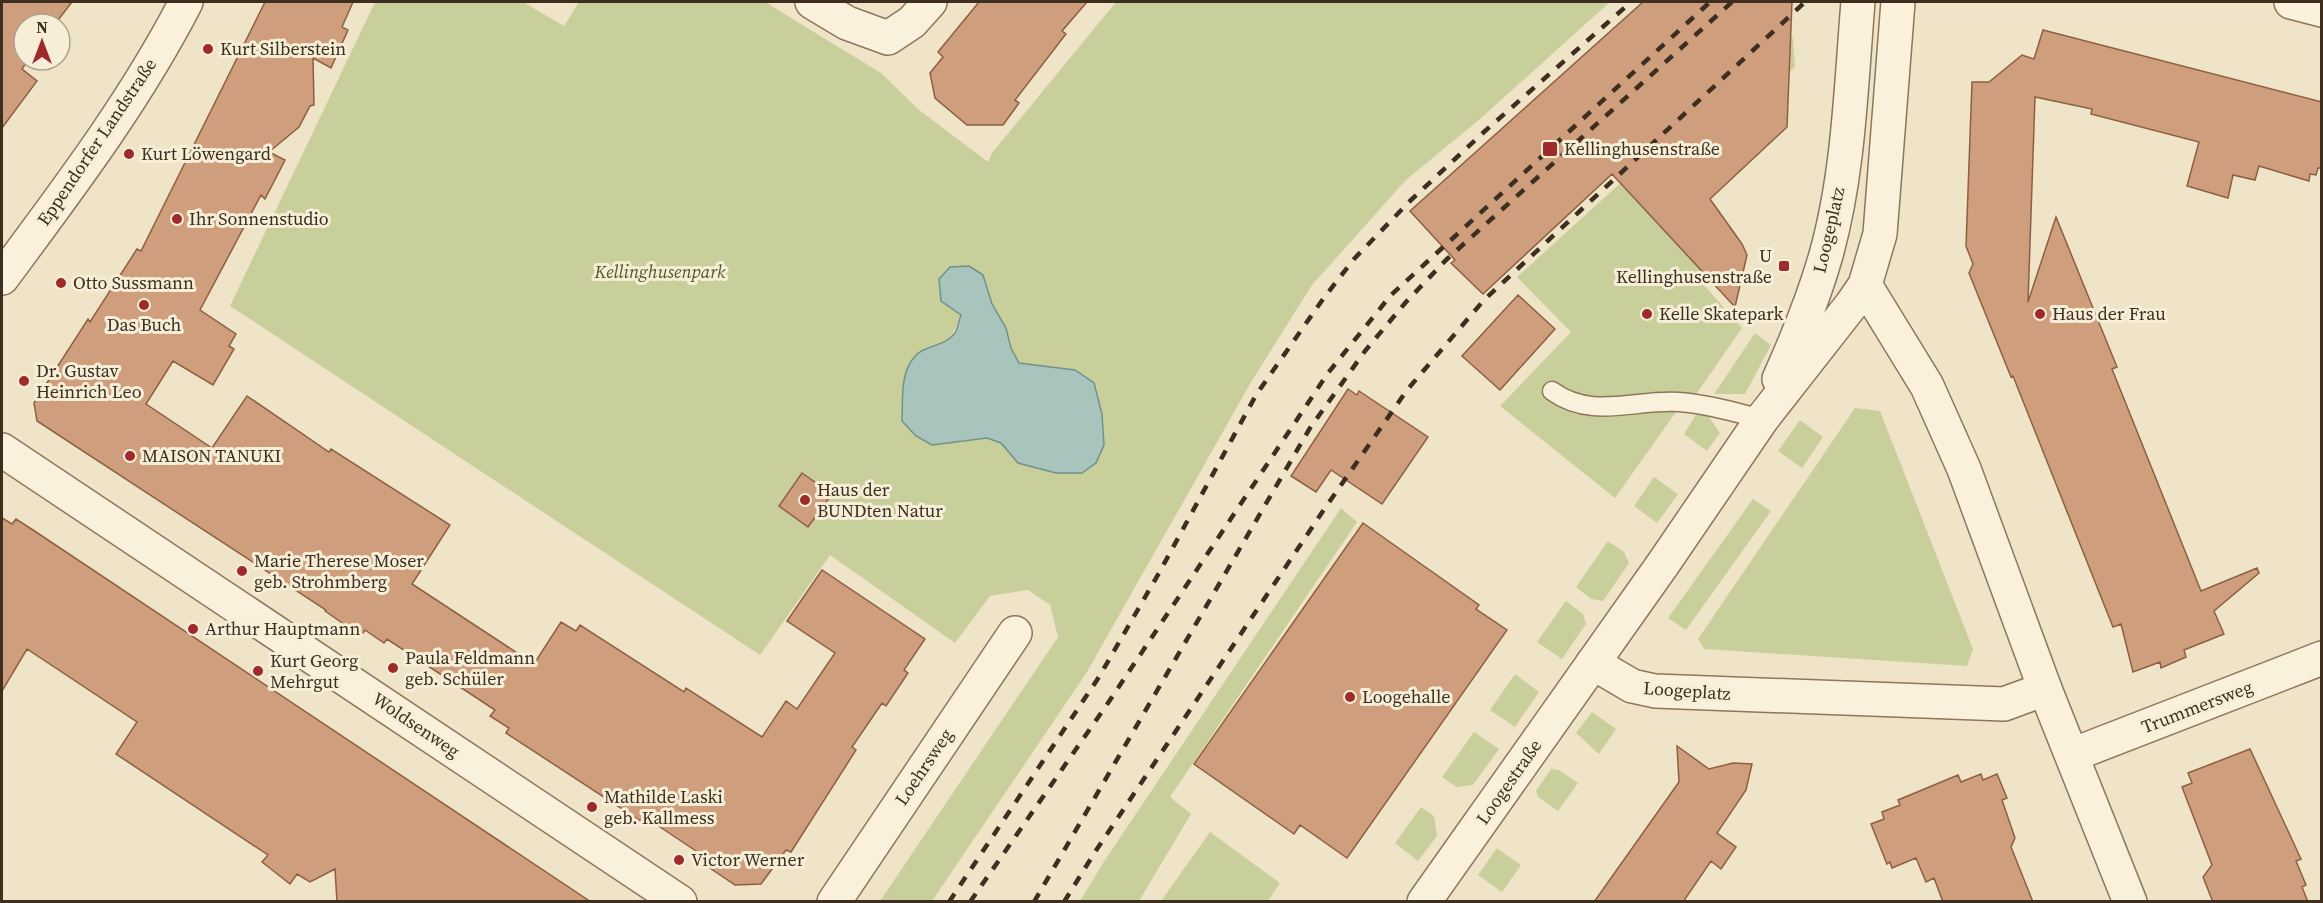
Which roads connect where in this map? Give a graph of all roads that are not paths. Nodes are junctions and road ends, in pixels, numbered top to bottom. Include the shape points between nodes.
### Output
1 (186, 2) edge
2 (812, 2) edge
3 (930, 2) edge
4 (1858, 2) edge
5 (1898, 2) edge
6 (2291, 2) edge
7 (2322, 10) edge
8 (1853, 68) junction
9 (1888, 138) junction
10 (2, 278) edge
11 (1865, 285) junction
12 (1809, 303) junction
13 (1839, 321) junction
14 (1552, 391) dead end
15 (1761, 419) junction
16 (2, 450) edge
17 (1015, 633) dead end
18 (2322, 658) edge
19 (1593, 663) junction
20 (2045, 690) junction
21 (2072, 755) junction
22 (680, 902) edge
23 (834, 902) edge
24 (1424, 902) edge
25 (2130, 902) edge

1 - 10 street, Eppendorfer Landstraße via 115,122
2 - 3 street via 847,23 888,38 912,22
4 - 8 street, Loogeplatz
5 - 9 street, Loogeplatz
6 - 7 street
8 - 9 street
8 - 12 street, Loogeplatz via 1838,198 1826,254
9 - 11 street, Loogeplatz via 1880,234
11 - 13 street, Loogeplatz
11 - 20 street via 1927,386 1944,423
12 - 13 street via 1809,317 1816,325 1826,328
12 - 15 street, Loogeplatz
13 - 15 street, Loogeplatz
14 - 15 lane via 1590,407 1681,403
15 - 19 street, Loogeplatz
16 - 22 street, Woldsenweg
17 - 23 street, Loehrsweg
18 - 21 street, Trummersweg
19 - 20 street, Loogeplatz via 1632,686 1655,691 2004,704
19 - 24 street, Loogestraße
20 - 21 street
21 - 25 street

